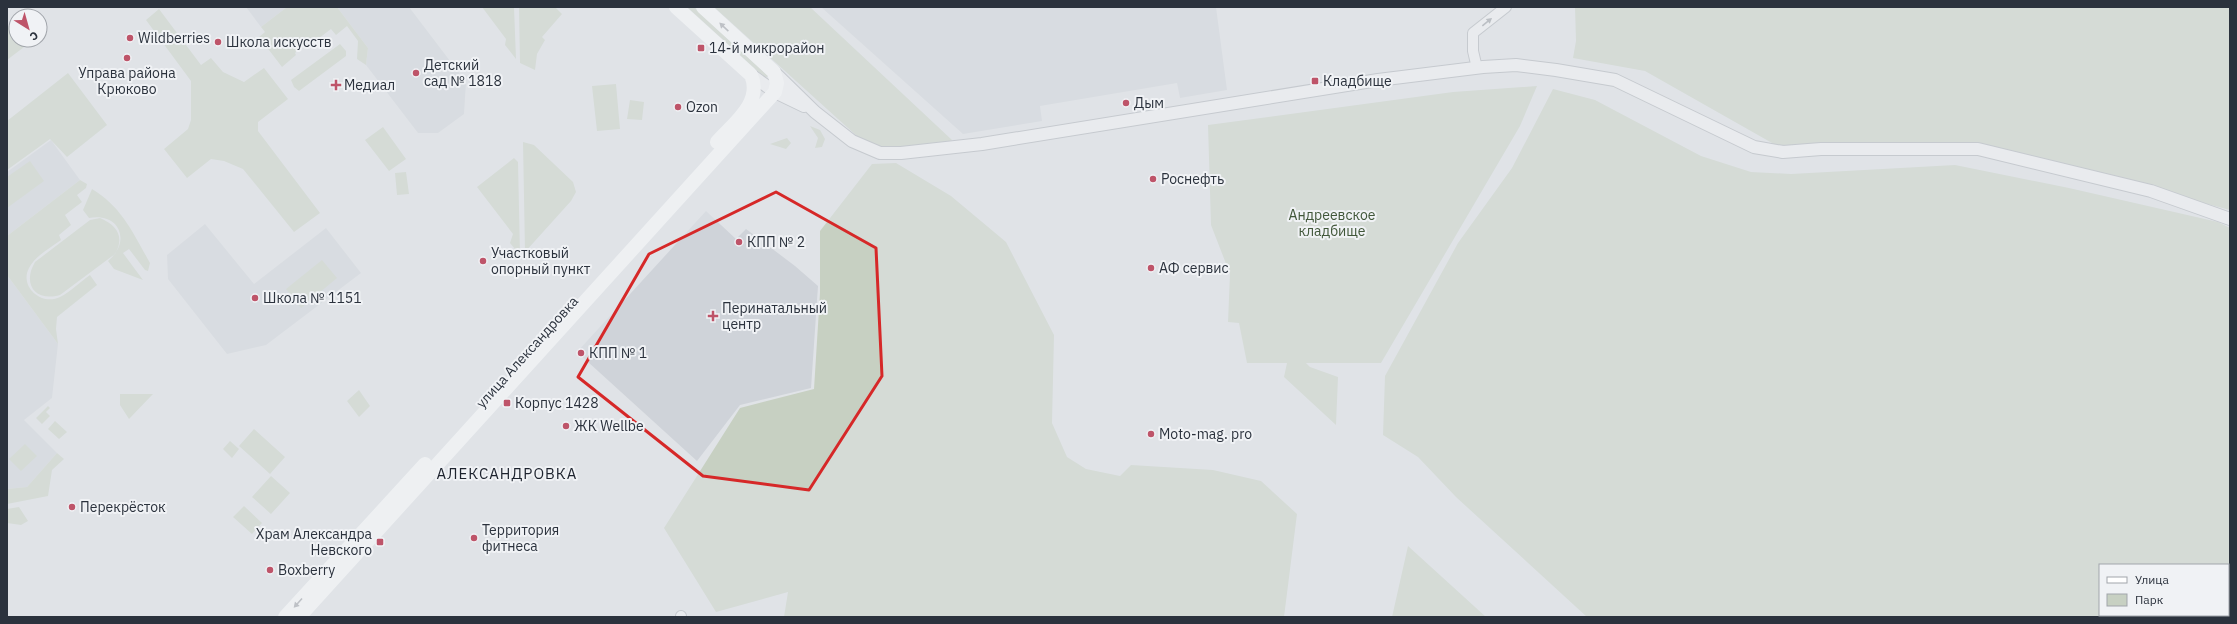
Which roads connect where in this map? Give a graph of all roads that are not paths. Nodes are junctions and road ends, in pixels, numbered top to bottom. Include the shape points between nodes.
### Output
1 (676, 7) edge
2 (703, 7) edge
3 (1506, 7) edge
4 (1477, 68) junction
5 (751, 75) junction
6 (775, 83) junction
7 (793, 101) junction
8 (754, 107) junction
9 (815, 112) junction
10 (2230, 219) edge
11 (285, 617) edge
12 (299, 617) edge

1 - 5 main road
6 -> 2 main road
4 -> 3 street via 1473,51 1473,33
4 - 9 street via 1366,82 990,142 901,153 880,152 864,147 852,141
4 - 10 street via 1516,65 1615,80 1754,147 1782,152 1821,149 1978,149 2151,191
5 - 6 street
5 - 8 main road via 755,84
6 - 7 street
6 - 8 main road, улица Александровка
6 - 9 street
7 - 8 street via 771,101
7 - 9 street
8 -> 11 main road, улица Александровка
8 - 12 main road, улица Александровка

